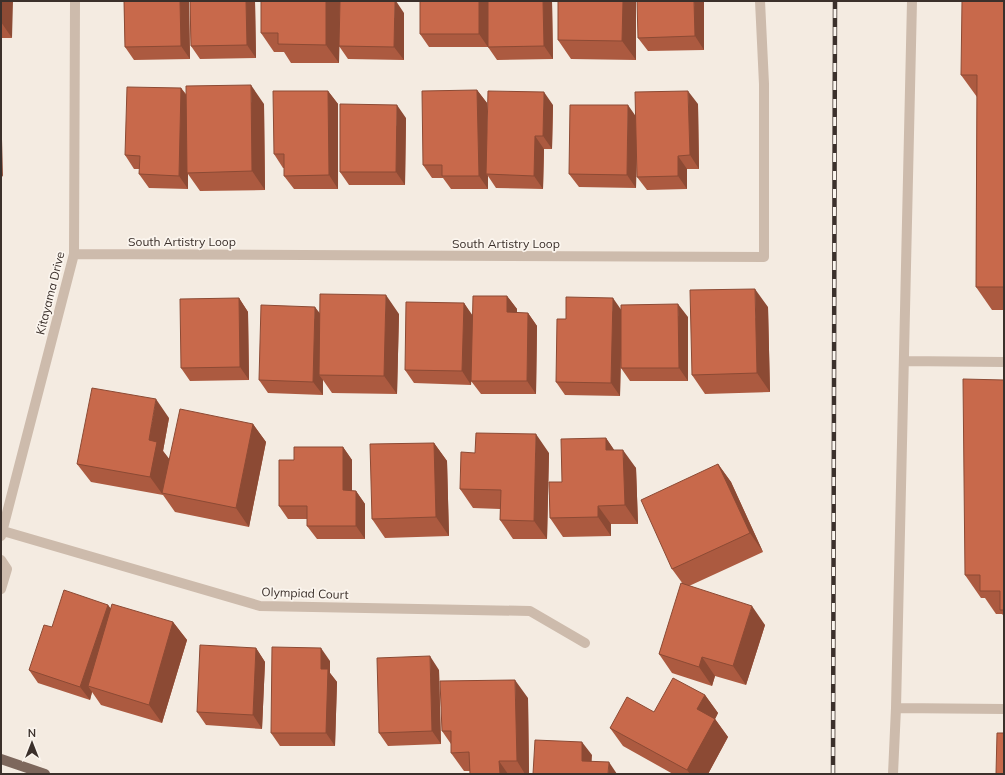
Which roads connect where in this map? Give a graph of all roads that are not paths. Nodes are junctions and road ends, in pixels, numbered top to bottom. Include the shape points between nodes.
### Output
1 (75, 1) edge
2 (760, 1) edge
3 (912, 1) edge
4 (74, 254) junction
5 (904, 361) junction
6 (1004, 362) edge
7 (2, 533) edge
8 (1, 560) edge
9 (1, 589) edge
10 (585, 643) dead end
11 (896, 708) junction
12 (1004, 709) edge
13 (1, 759) edge
14 (45, 774) edge
15 (893, 774) edge

1 - 4 street, Kitayama Drive
2 - 4 street, South Artistry Loop via 764,84 764,257
3 - 5 street
4 - 7 street, Kitayama Drive
5 - 6 street
5 - 11 street
7 - 10 street, Olympiad Court via 260,606 530,611
8 - 9 street via 7,569
11 - 12 street
11 - 15 street
13 - 14 main road

